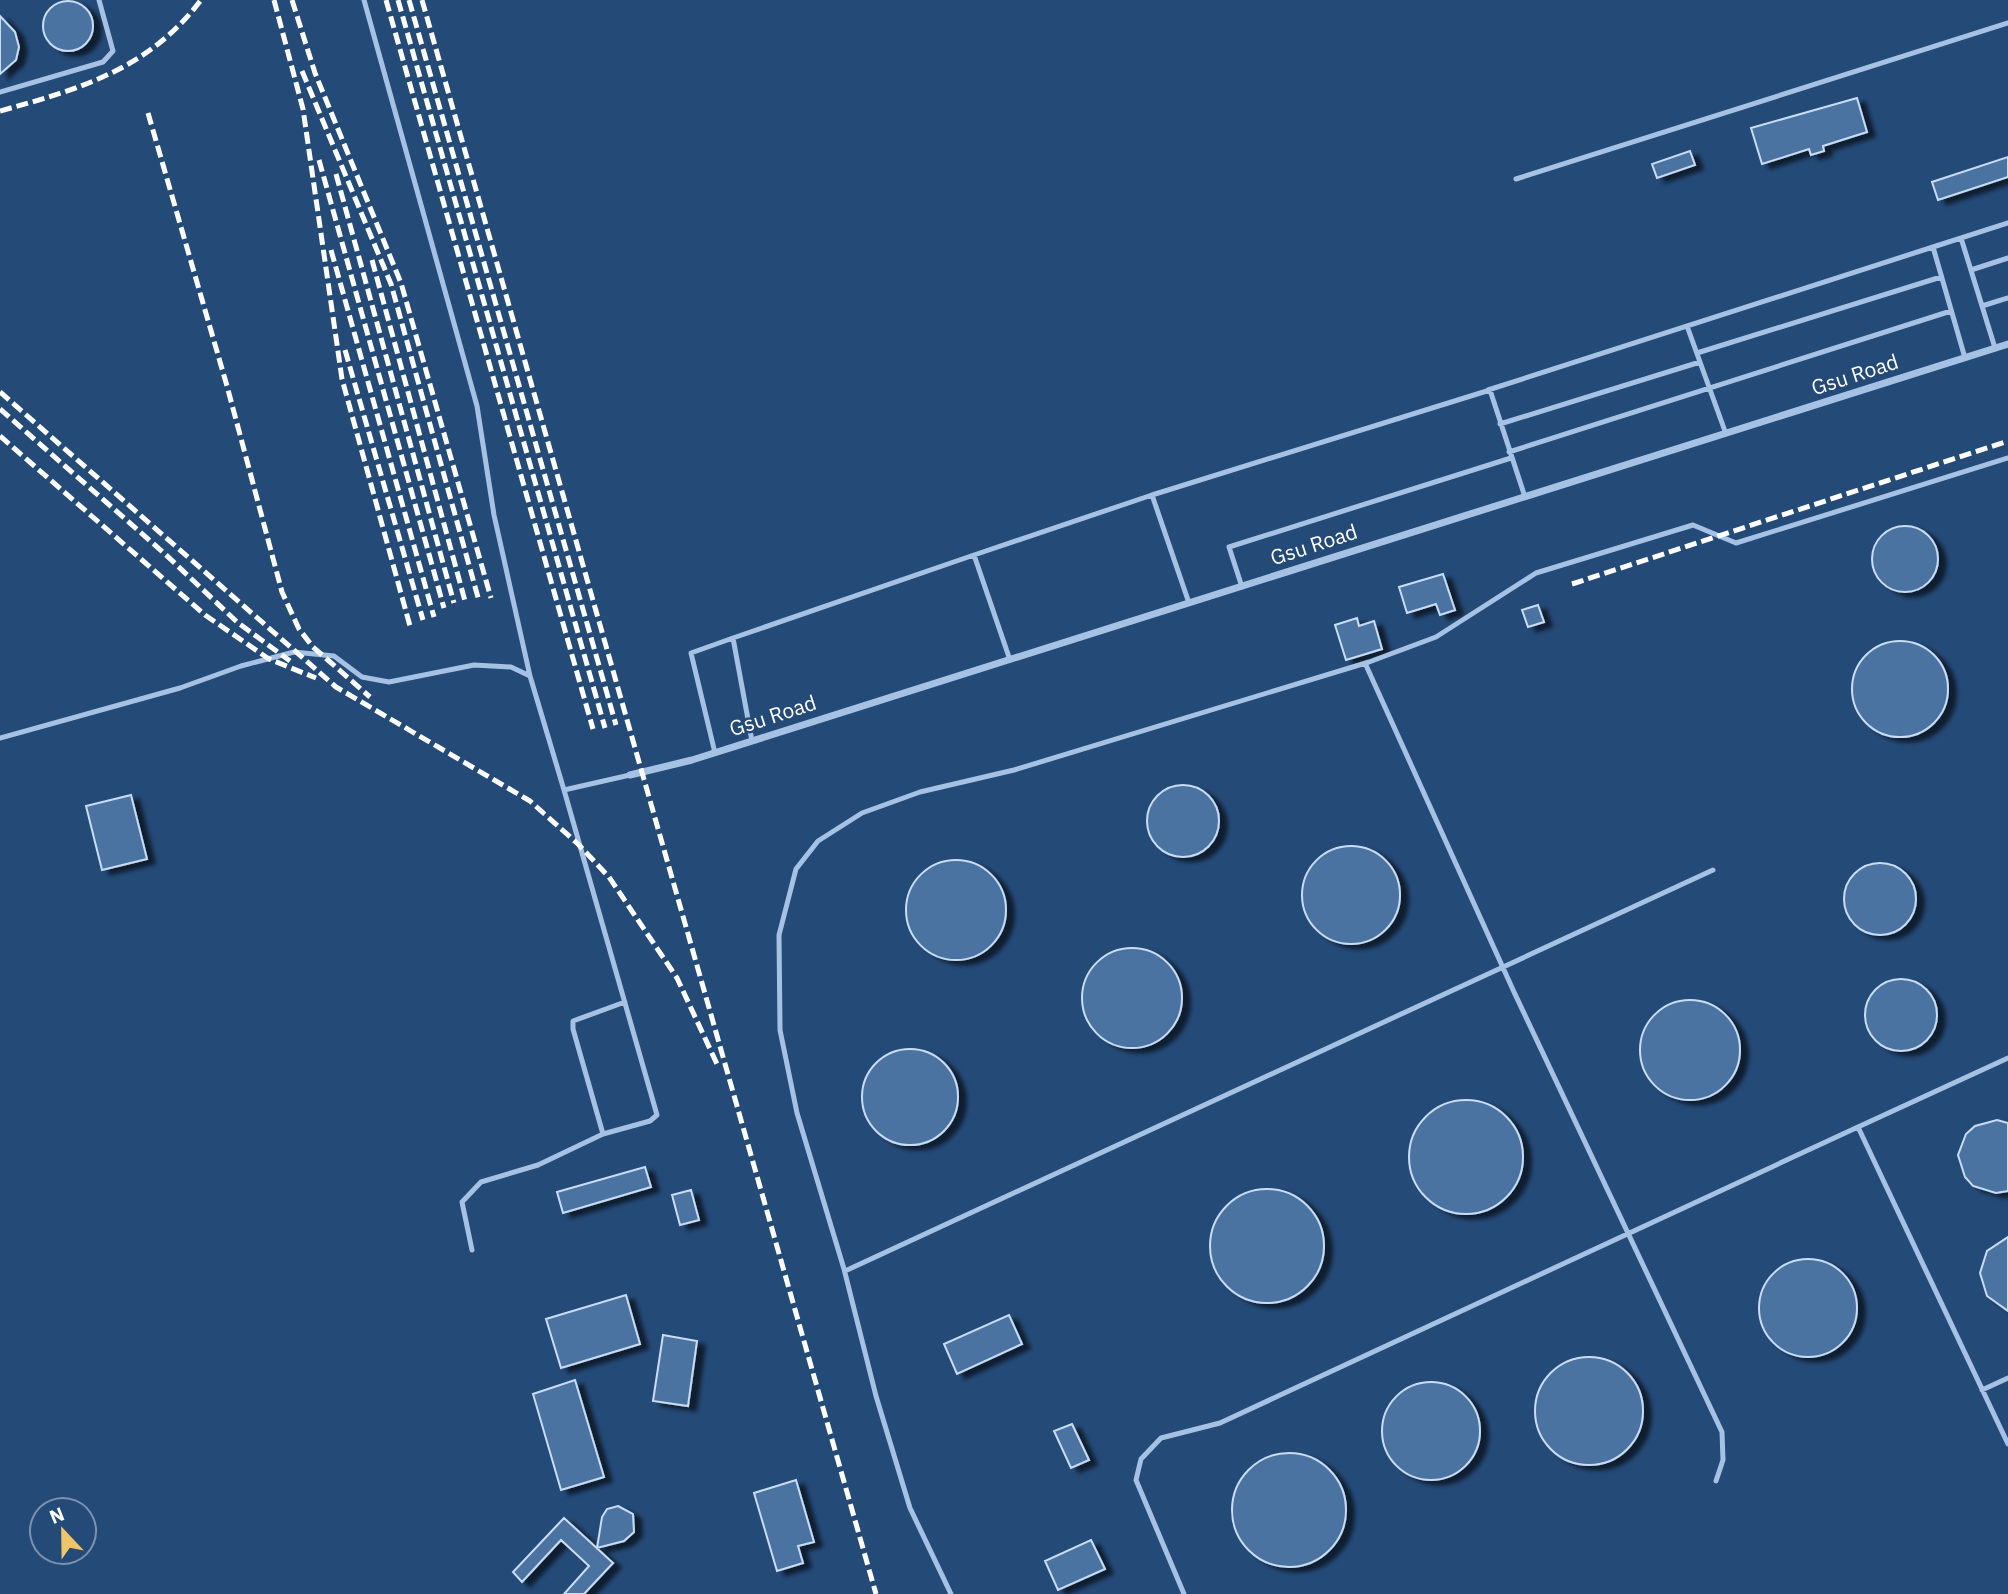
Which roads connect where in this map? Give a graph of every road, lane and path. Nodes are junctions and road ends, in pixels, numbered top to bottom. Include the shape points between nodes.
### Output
1 (99, 0) edge
2 (364, 0) edge
3 (2008, 23) edge
4 (0, 92) edge
5 (1516, 179) dead end
6 (2008, 223) edge
7 (1961, 238) junction
8 (1933, 247) junction
9 (2008, 258) edge
10 (1971, 270) junction
11 (1941, 277) junction
12 (2008, 298) edge
13 (1982, 306) junction
14 (1951, 312) junction
15 (1687, 326) junction
16 (2008, 344) edge
17 (1995, 348) junction
18 (1697, 353) junction
19 (1965, 358) junction
20 (1700, 362) junction
21 (1709, 388) junction
22 (1488, 390) junction
23 (1500, 424) junction
24 (1726, 434) junction
25 (1510, 455) junction
26 (2008, 458) edge
27 (1152, 495) junction
28 (1525, 497) junction
29 (974, 555) junction
30 (1242, 587) junction
31 (1189, 603) junction
32 (733, 638) junction
33 (1010, 660) junction
34 (1365, 663) junction
35 (530, 676) junction
36 (0, 737) edge
37 (752, 741) junction
38 (715, 753) junction
39 (630, 775) joint
40 (564, 790) junction
41 (1713, 870) dead end
42 (1503, 967) junction
43 (625, 1002) junction
44 (2008, 1058) edge
45 (1858, 1127) junction
46 (603, 1134) junction
47 (1629, 1234) junction
48 (472, 1250) dead end
49 (845, 1270) junction
50 (2008, 1378) edge
51 (1982, 1390) junction
52 (2008, 1444) edge
53 (1716, 1480) dead end
54 (951, 1594) edge
55 (1184, 1594) edge

1 - 4 lane via 111,58
2 - 35 lane via 477,406 494,516
3 - 5 lane
6 - 7 lane
7 - 8 lane
7 - 10 lane
8 - 11 lane
8 - 15 lane
9 - 10 lane
10 - 13 lane
11 - 14 lane
11 - 18 lane
12 - 13 lane
13 - 17 lane
14 - 19 lane
14 - 21 lane
15 - 18 lane
15 - 22 lane
16 - 17 street, Gsu Road
17 - 19 street, Gsu Road
18 - 20 lane
19 - 24 street, Gsu Road
20 - 21 lane
20 - 23 lane
21 - 24 lane
21 - 25 lane
22 - 23 lane
22 - 27 lane
23 - 25 lane
24 - 28 street, Gsu Road
25 - 28 lane
25 - 30 lane via 1229,547
26 - 34 lane via 1736,543 1693,525 1536,573 1436,637
27 - 29 lane
27 - 31 lane
28 - 30 street, Gsu Road
29 - 32 lane
29 - 33 lane
30 - 31 street, Gsu Road
31 - 33 street, Gsu Road
32 - 37 lane
32 - 38 lane via 691,653
33 - 37 street, Gsu Road
34 - 42 lane
34 - 49 lane via 1014,770 920,792 862,813 818,841 796,869 779,935 780,1030 797,1113
35 - 36 lane via 511,667 474,665 389,682 362,677 334,656 294,652
35 - 40 lane
37 - 38 street, Gsu Road
38 - 39 street, Gsu Road
39 - 40 lane
40 - 43 lane
41 - 42 lane
42 - 47 lane
42 - 49 lane
43 - 46 lane via 573,1021
43 - 46 lane via 657,1115
44 - 45 lane
45 - 47 lane
45 - 51 lane
46 - 48 lane via 538,1165 481,1182 462,1202
47 - 53 lane via 1721,1432 1723,1460
47 - 55 lane via 1220,1423 1161,1438 1141,1458 1136,1480
49 - 54 lane via 910,1508
50 - 51 lane
51 - 52 lane

